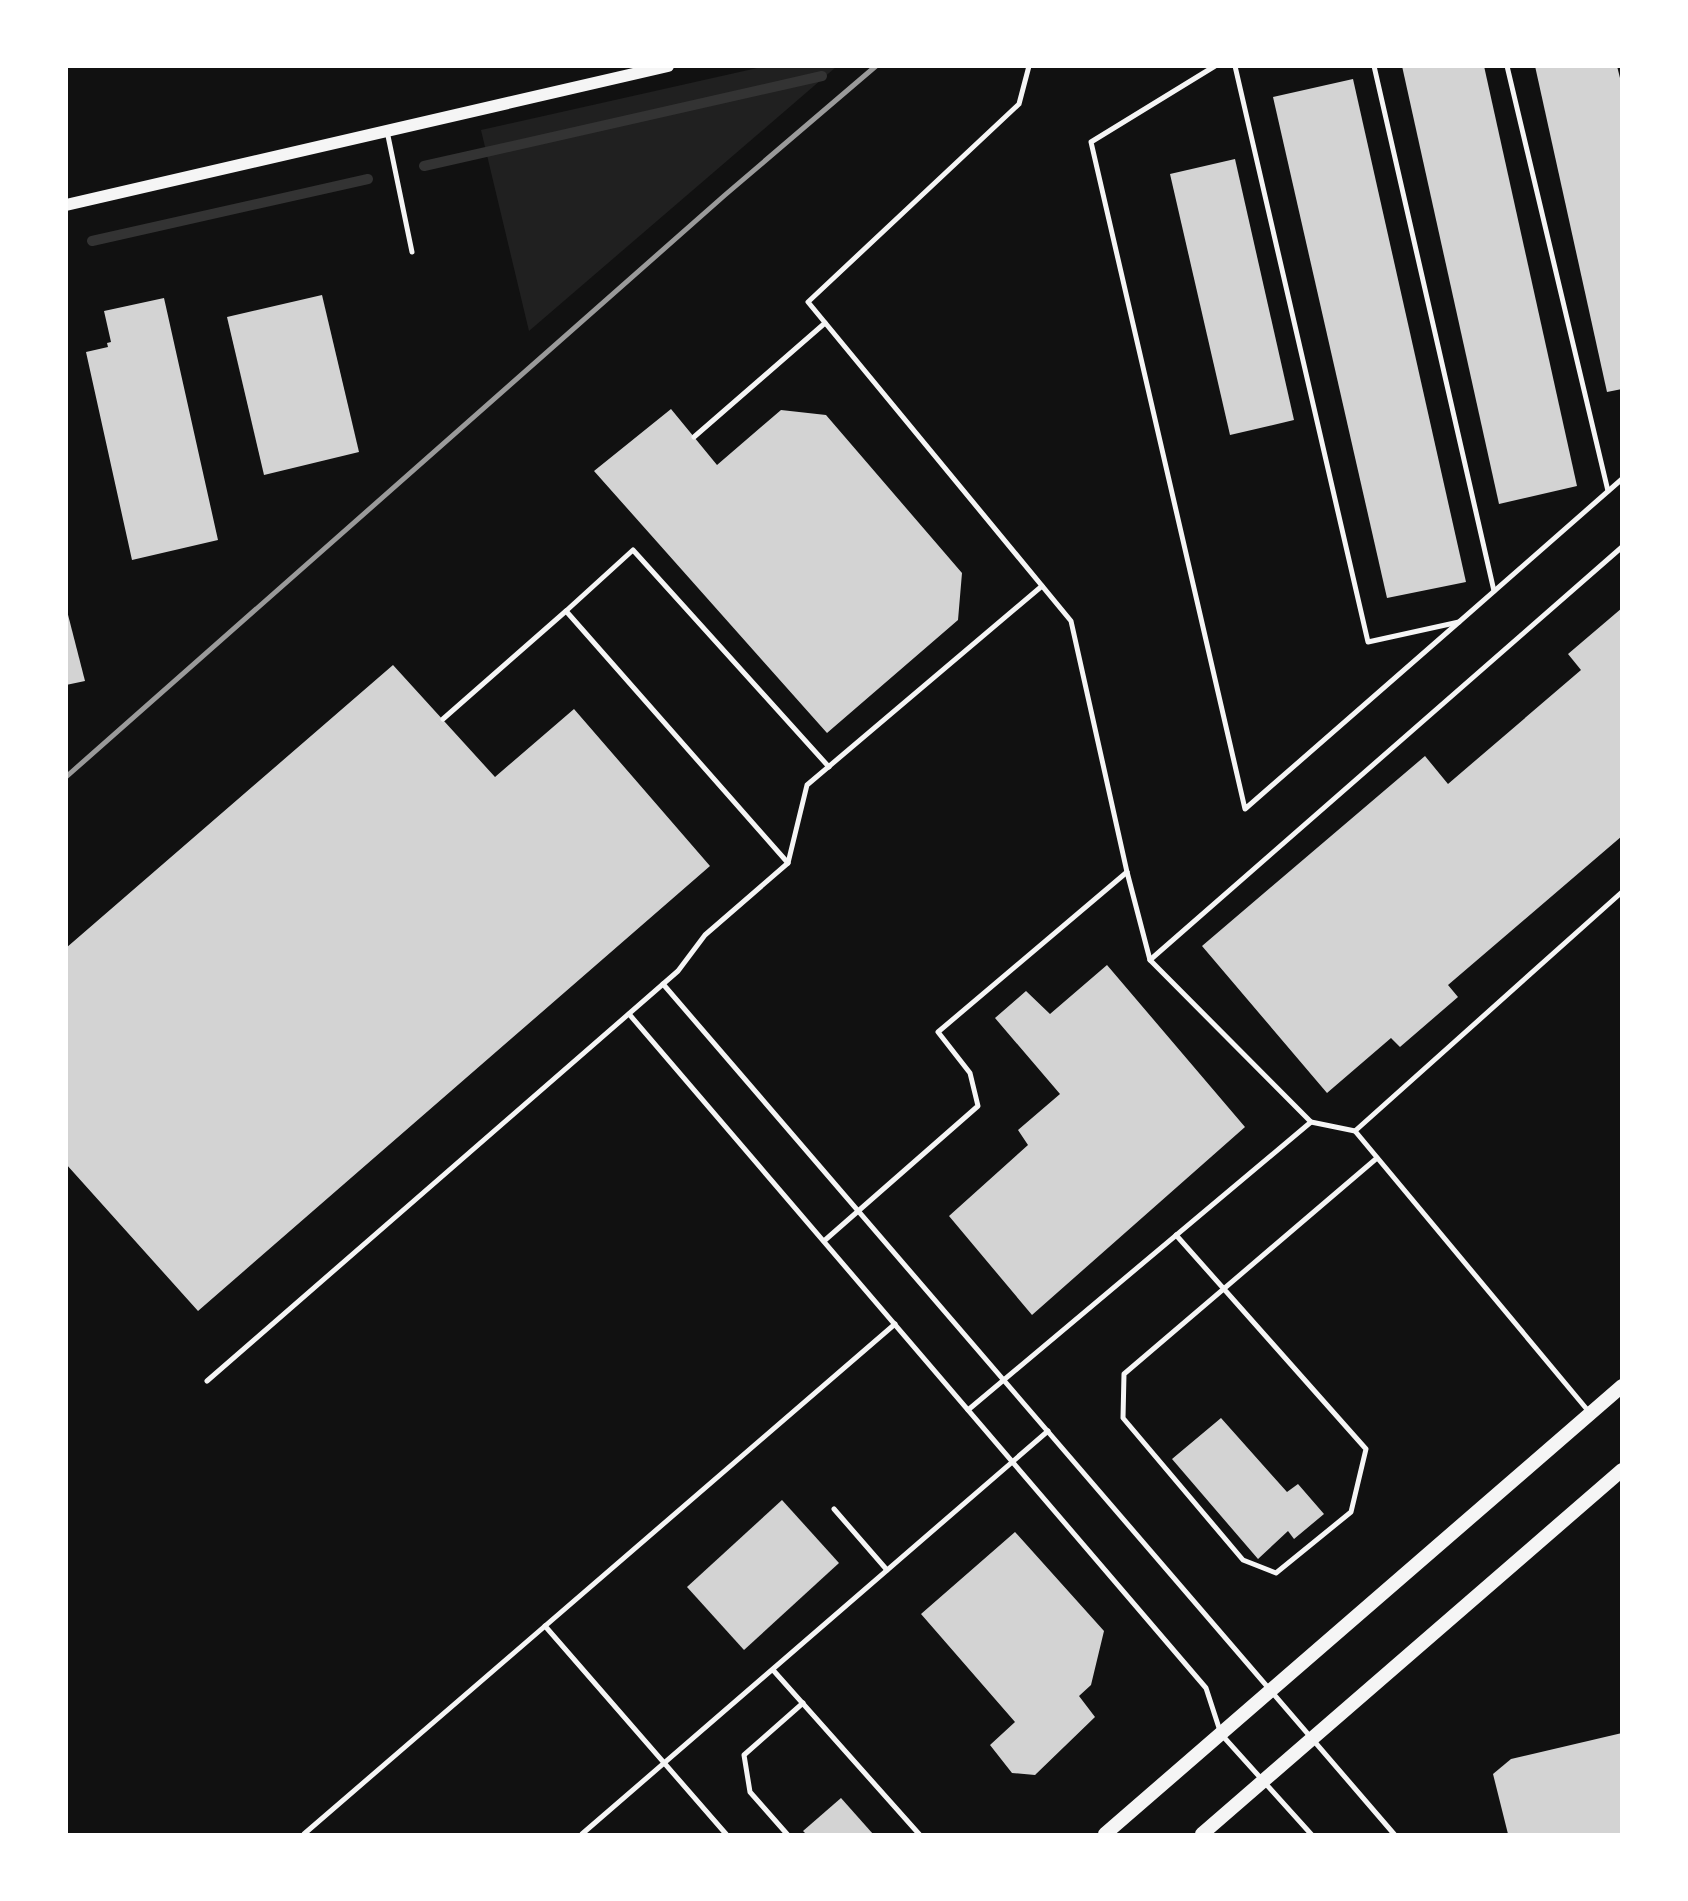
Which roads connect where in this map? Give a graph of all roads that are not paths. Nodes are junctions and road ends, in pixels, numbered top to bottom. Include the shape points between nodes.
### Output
1 (668, 66) edge
2 (1029, 66) edge
3 (1215, 66) edge
4 (1235, 66) edge
5 (1374, 66) edge
6 (1507, 66) edge
7 (387, 131) junction
8 (66, 205) edge
9 (412, 252) dead end
10 (825, 323) junction
11 (694, 437) dead end
12 (1622, 479) edge
13 (1608, 491) junction
14 (1622, 547) edge
15 (1042, 586) junction
16 (1494, 591) junction
17 (566, 611) junction
18 (1459, 622) junction
19 (443, 719) dead end
20 (829, 766) junction
21 (788, 863) junction
22 (1127, 872) junction
23 (1622, 892) edge
24 (1150, 960) junction
25 (663, 984) junction
26 (629, 1014) junction
27 (1311, 1122) junction
28 (1354, 1132) junction
29 (1377, 1158) junction
30 (859, 1212) junction
31 (1176, 1235) junction
32 (824, 1241) junction
33 (1223, 1288) junction
34 (895, 1324) junction
35 (1004, 1380) junction
36 (207, 1381) dead end
37 (1622, 1387) edge
38 (968, 1410) junction
39 (1590, 1413) junction
40 (1048, 1431) junction
41 (1013, 1462) junction
42 (1619, 1474) edge
43 (834, 1509) dead end
44 (887, 1570) junction
45 (545, 1626) junction
46 (773, 1670) junction
47 (1272, 1690) junction
48 (803, 1703) junction
49 (1220, 1734) junction
50 (1312, 1738) junction
51 (664, 1764) junction
52 (1263, 1781) junction
53 (304, 1835) edge
54 (582, 1835) edge
55 (726, 1835) edge
56 (787, 1835) edge
57 (919, 1835) edge
58 (1105, 1835) edge
59 (1202, 1835) edge
60 (1311, 1835) edge
61 (1394, 1835) edge

1 - 7 street
2 - 10 lane via 1019,104 808,302
3 - 18 lane via 1091,142 1245,809
4 - 18 lane via 1368,642
5 - 16 lane
6 - 13 lane
7 - 8 street
7 - 9 lane
10 - 11 lane
10 - 15 lane
12 - 13 lane
13 - 16 lane
14 - 24 lane
15 - 20 lane
15 - 22 lane via 1071,621
16 - 18 lane
17 - 19 lane
17 - 20 lane via 633,550
17 - 21 lane
20 - 21 lane via 807,785
21 - 25 lane via 705,934
22 - 24 lane
22 - 30 lane via 938,1032 970,1073 978,1106
23 - 28 lane
24 - 27 lane
25 - 26 lane
25 - 30 lane
26 - 32 lane
26 - 36 lane
27 - 28 lane
27 - 31 lane
28 - 29 lane
29 - 33 lane
29 - 39 lane
30 - 32 lane
30 - 35 lane
31 - 33 lane
31 - 35 lane
32 - 34 lane
33 - 33 lane via 1366,1449 1351,1511 1276,1573 1243,1560 1123,1418 1124,1374
34 - 38 lane
34 - 45 lane
35 - 38 lane
35 - 40 lane
37 - 39 main road
38 - 41 lane
39 - 47 main road
40 - 41 lane
40 - 47 lane
41 - 44 lane
41 - 49 lane via 1206,1688
42 - 50 main road
43 - 44 lane
44 - 46 lane
45 - 51 lane
45 - 53 lane
46 - 48 lane
46 - 51 lane
47 - 49 main road
47 - 50 lane
48 - 56 lane via 744,1755 750,1792
48 - 57 lane
49 - 52 lane
49 - 58 main road
50 - 52 main road
50 - 61 lane
51 - 54 lane
51 - 55 lane
52 - 59 main road
52 - 60 lane

